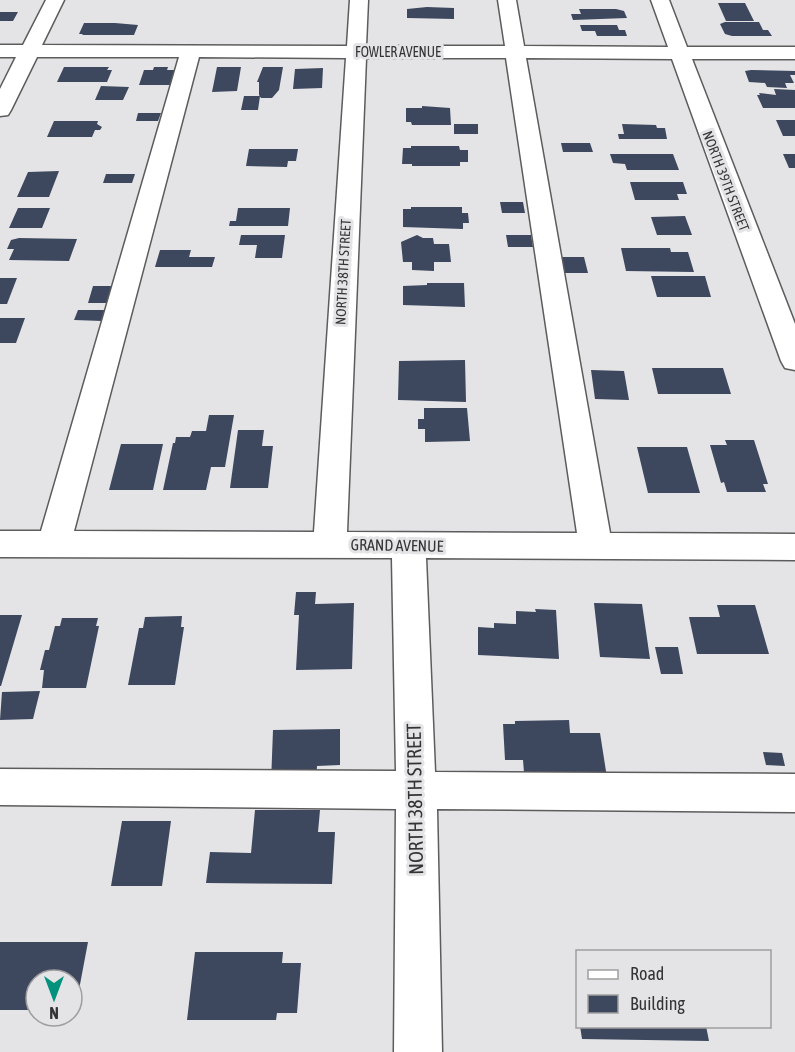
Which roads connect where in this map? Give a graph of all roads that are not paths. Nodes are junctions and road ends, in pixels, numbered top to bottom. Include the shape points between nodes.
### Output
1 (55, 0) edge
2 (359, 0) edge
3 (507, 0) edge
4 (660, 0) edge
5 (0, 51) edge
6 (30, 51) junction
7 (191, 51) junction
8 (357, 51) junction
9 (516, 52) junction
10 (680, 53) junction
11 (795, 53) edge
12 (0, 110) edge
13 (795, 361) edge
14 (0, 544) edge
15 (54, 544) junction
16 (330, 544) junction
17 (595, 545) junction
18 (410, 546) junction
19 (795, 547) edge
20 (0, 788) edge
21 (416, 790) junction
22 (795, 793) edge
23 (418, 1052) edge

1 - 6 street
2 - 8 street, NORTH 38TH STREET
3 - 9 street
4 - 10 street, NORTH 39TH STREET
5 - 6 street, FOWLER AVENUE
6 - 7 street, FOWLER AVENUE
6 - 12 street
7 - 8 street, FOWLER AVENUE
7 - 15 street
8 - 9 street, FOWLER AVENUE
8 - 16 street, NORTH 38TH STREET
9 - 10 street, FOWLER AVENUE
9 - 17 street
10 - 11 street, FOWLER AVENUE
10 - 13 street, NORTH 39TH STREET
14 - 15 street, GRAND AVENUE
15 - 16 street, GRAND AVENUE
16 - 18 street, GRAND AVENUE
17 - 18 street, GRAND AVENUE
17 - 19 street, GRAND AVENUE
18 - 21 street, NORTH 38TH STREET
20 - 21 street
21 - 22 street
21 - 23 street, NORTH 38TH STREET

